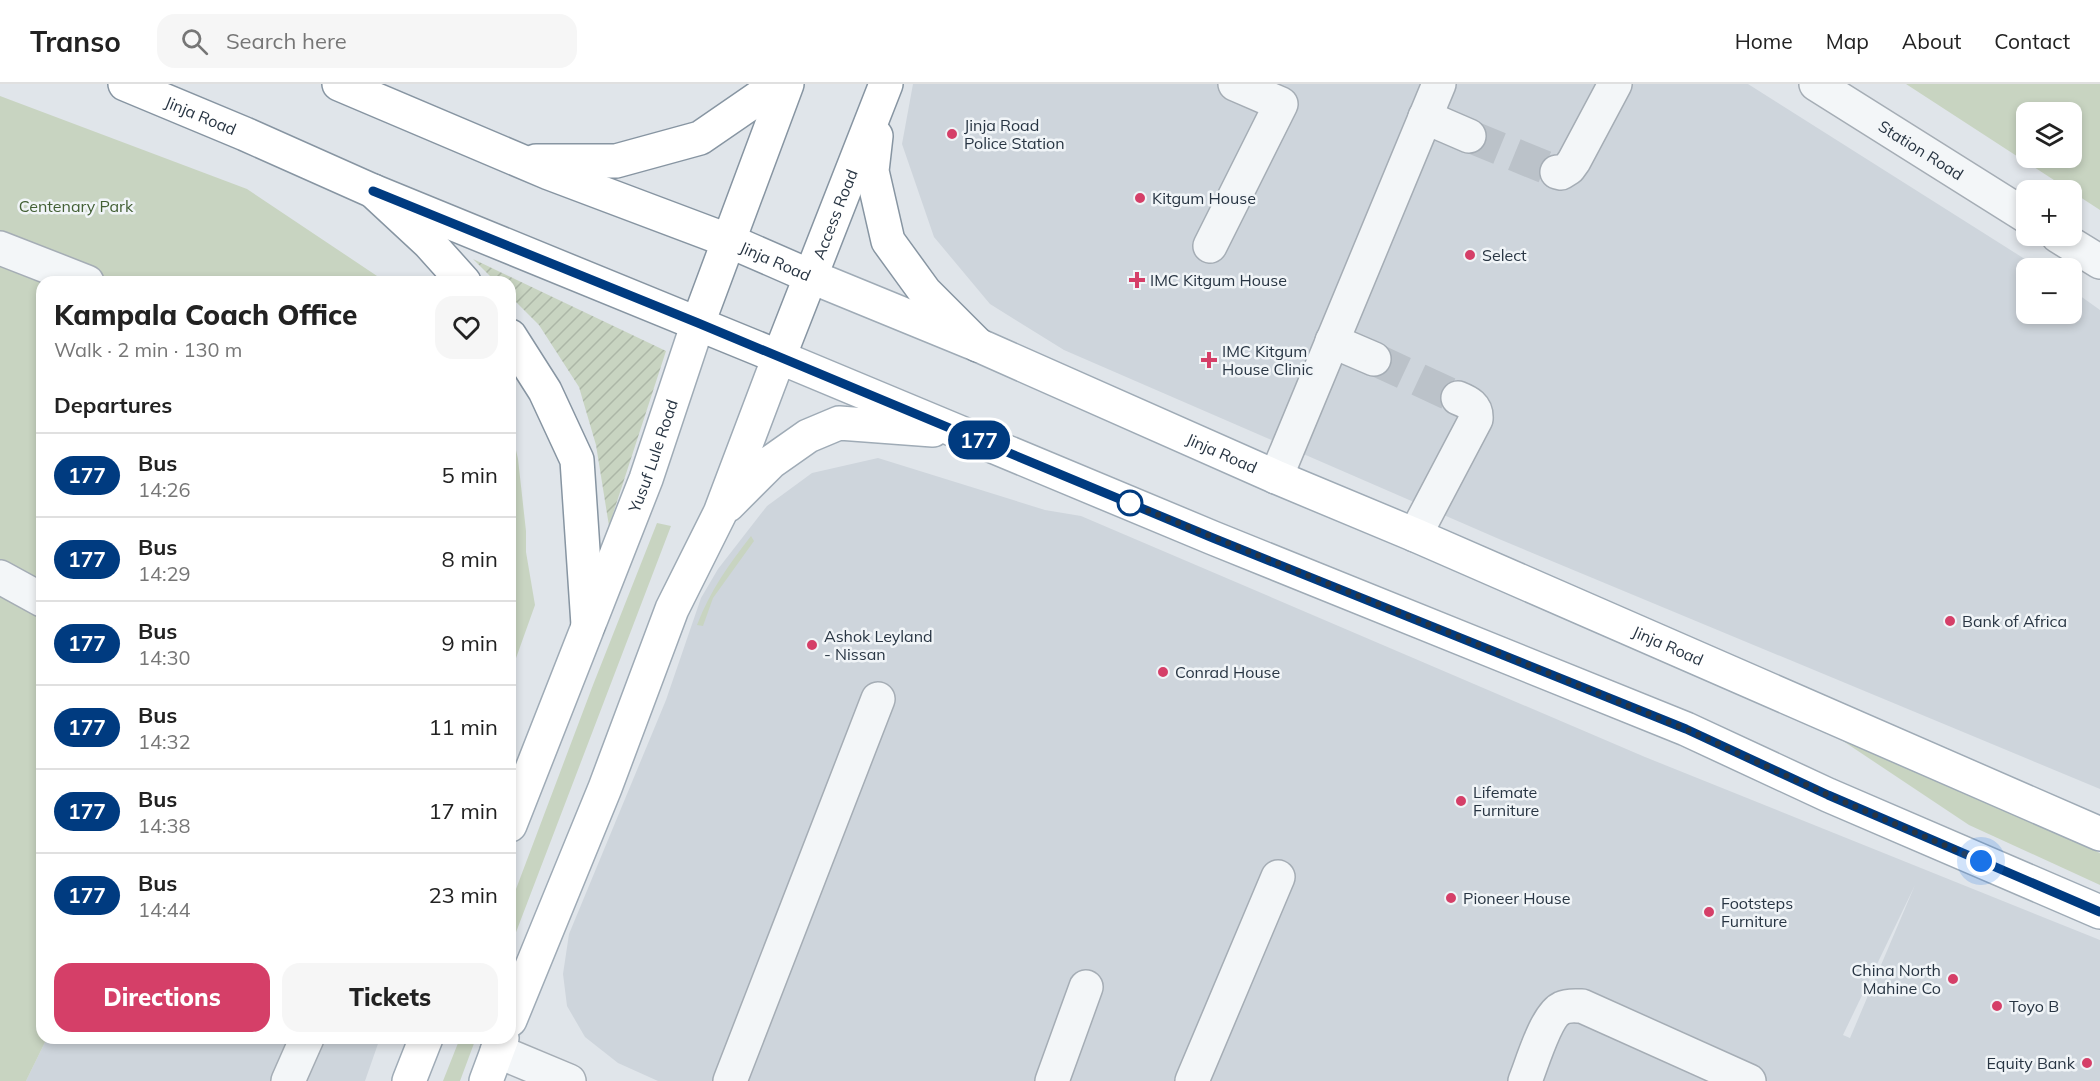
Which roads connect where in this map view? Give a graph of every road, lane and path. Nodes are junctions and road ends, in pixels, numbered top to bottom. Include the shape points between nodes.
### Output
1 (125, 84) edge
2 (339, 84) edge
3 (775, 84) edge
4 (788, 84) edge
5 (1235, 84) edge
6 (1439, 84) edge
7 (1615, 84) edge
8 (1816, 84) edge
9 (1287, 94) edge
10 (882, 97) edge
11 (1425, 117) junction
12 (1469, 136) tunnel mouth
13 (520, 161) junction
14 (1557, 172) dead end
15 (373, 191) junction
16 (2016, 210) edge
17 (727, 240) junction
18 (1210, 246) dead end
19 (2074, 246) edge
20 (0, 248) edge
21 (2100, 262) edge
22 (72, 276) edge
23 (459, 276) edge
24 (812, 277) junction
25 (698, 323) junction
26 (1332, 341) junction
27 (516, 345) edge
28 (978, 345) junction
29 (779, 357) junction
30 (1374, 359) tunnel mouth
31 (1458, 398) tunnel mouth
32 (961, 432) junction
33 (1276, 477) junction
34 (720, 513) junction
35 (1415, 535) junction
36 (0, 577) edge
37 (36, 597) edge
38 (588, 625) junction
39 (878, 699) dead end
40 (516, 810) edge
41 (2100, 834) edge
42 (1278, 877) dead end
43 (2100, 912) edge
44 (1086, 987) dead end
45 (516, 1005) edge
46 (304, 1044) edge
47 (424, 1044) edge
48 (500, 1044) edge
49 (288, 1081) edge
50 (409, 1081) edge
51 (486, 1081) edge
52 (569, 1081) edge
53 (730, 1081) edge
54 (1052, 1081) edge
55 (1192, 1081) edge
56 (1524, 1081) edge
57 (1749, 1081) edge

1 - 15 main road, Jinja Road
2 - 13 main road, Jinja Road
3 - 13 main road via 700,138 616,161
4 - 17 main road, Yusuf Lule Road
5 - 9 street
6 - 11 street
7 - 14 street via 1574,161 1569,168
8 - 16 street, Station Road
9 - 18 street
10 - 24 main road, Access Road
10 - 28 main road via 872,171 888,240 925,292
11 - 12 street
11 - 26 street
13 - 17 main road, Jinja Road
15 - 23 main road
15 - 25 main road
17 - 24 main road, Jinja Road
17 - 25 main road, Yusuf Lule Road
19 - 21 street
20 - 22 street
24 - 28 main road, Jinja Road
24 - 29 main road, Access Road
25 - 29 main road
25 - 38 main road, Yusuf Lule Road via 646,479
26 - 30 street
26 - 33 street
27 - 38 main road via 545,391 577,460
28 - 33 main road, Jinja Road
29 - 32 main road
29 - 34 main road, Access Road
31 - 35 street via 1470,403 1476,419
32 - 34 main road via 839,423 808,436 771,462
32 - 43 main road via 1686,729
33 - 35 main road, Jinja Road
34 - 45 main road via 672,609 605,788
35 - 41 main road, Jinja Road
36 - 37 street
38 - 40 main road, Yusuf Lule Road
39 - 53 street
42 - 55 street
44 - 54 street
46 - 49 street
47 - 50 main road
48 - 51 main road
48 - 52 street
56 - 57 street via 1550,1021 1560,1008 1571,1005 1582,1006

